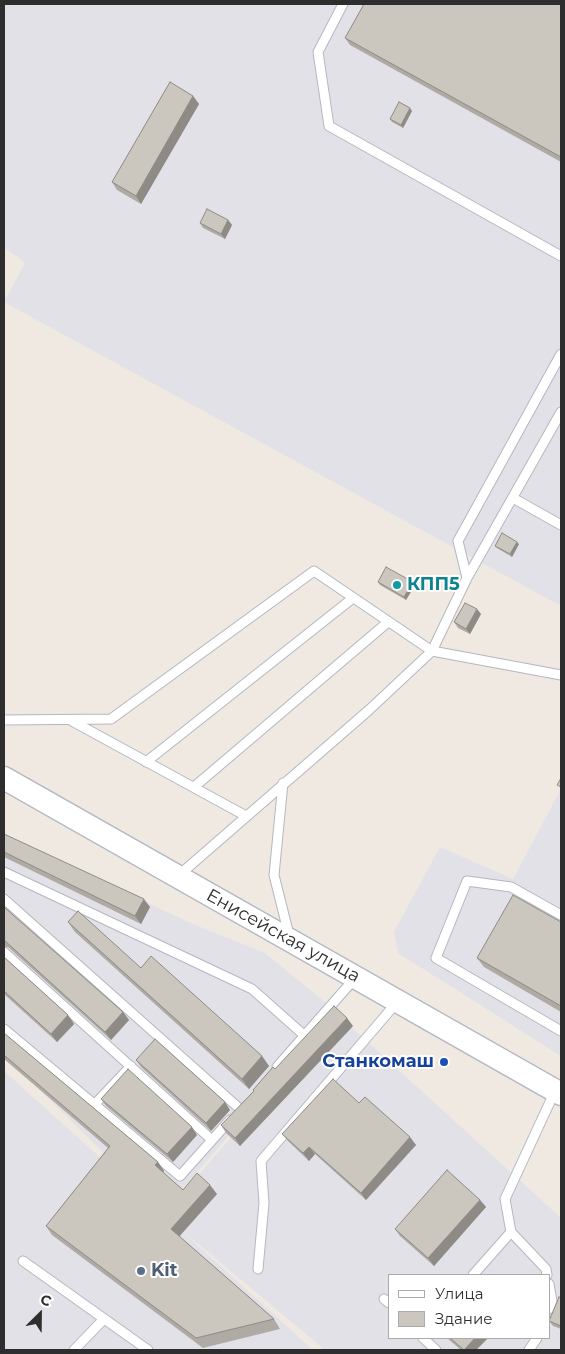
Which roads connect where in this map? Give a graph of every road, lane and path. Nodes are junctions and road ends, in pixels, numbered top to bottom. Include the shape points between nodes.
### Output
1 (343, 4) edge
2 (561, 256) edge
3 (561, 354) edge
4 (561, 412) edge
5 (513, 498) junction
6 (561, 525) edge
7 (467, 578) junction
8 (353, 598) junction
9 (388, 622) junction
10 (432, 651) junction
11 (561, 675) edge
12 (4, 720) edge
13 (70, 720) junction
14 (146, 762) junction
15 (4, 778) edge
16 (282, 783) junction
17 (194, 788) junction
18 (246, 816) junction
19 (4, 872) edge
20 (178, 876) junction
21 (4, 898) edge
22 (561, 915) edge
23 (290, 940) junction
24 (4, 952) edge
25 (356, 977) junction
26 (398, 1001) junction
27 (4, 1029) edge
28 (561, 1031) edge
29 (305, 1036) junction
30 (130, 1066) junction
31 (272, 1072) edge
32 (558, 1092) edge
33 (246, 1102) edge
34 (94, 1105) junction
35 (240, 1109) junction
36 (212, 1140) junction
37 (511, 1232) junction
38 (23, 1261) dead end
39 (258, 1269) dead end
40 (474, 1274) edge
41 (547, 1274) edge
42 (550, 1290) edge
43 (550, 1306) edge
44 (104, 1319) junction
45 (424, 1339) edge
46 (536, 1339) edge
47 (74, 1350) edge
48 (148, 1350) edge
49 (436, 1350) edge
50 (529, 1350) edge

1 - 2 lane via 318,52 329,126
3 - 7 lane via 458,540
4 - 5 lane
5 - 6 lane
5 - 7 lane
7 - 10 lane
8 - 9 lane
8 - 13 lane via 314,571 111,719
8 - 14 lane
9 - 10 lane
9 - 17 lane
10 - 11 lane
10 - 16 lane via 369,710
12 - 13 lane
13 - 14 lane
14 - 17 lane
15 - 20 street, Енисейская улица
16 - 18 lane
16 - 23 lane via 274,875
17 - 18 lane
18 - 20 lane
19 - 29 lane via 252,989
20 - 23 street, Енисейская улица
21 - 35 lane
22 - 28 lane via 512,887 467,880 436,958
23 - 25 street, Енисейская улица
24 - 30 lane
25 - 26 street, Енисейская улица
25 - 29 lane
26 - 32 street, Енисейская улица
26 - 39 lane via 261,1161 264,1203
27 - 34 lane
29 - 31 lane
30 - 34 lane
30 - 36 lane
32 - 37 lane via 505,1200
33 - 35 lane
34 - 36 lane via 180,1176
35 - 36 lane
37 - 40 lane
37 - 41 lane via 546,1269
38 - 44 lane
42 - 43 lane
44 - 47 lane
44 - 48 lane
45 - 49 lane
46 - 50 lane

